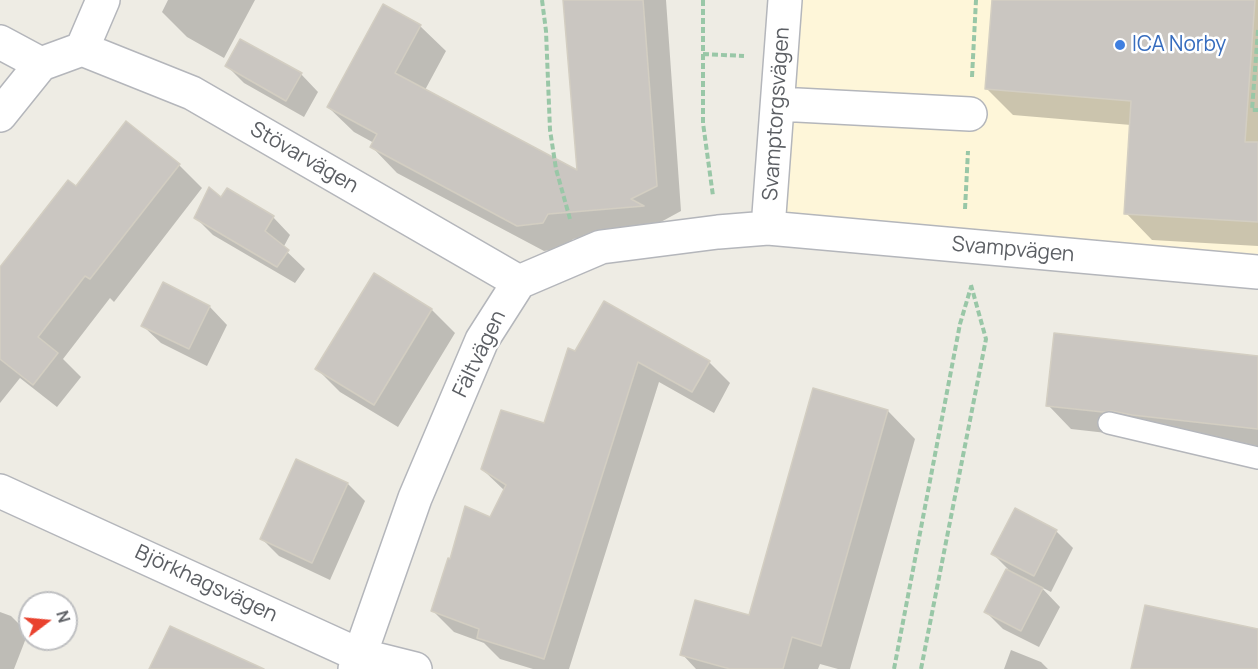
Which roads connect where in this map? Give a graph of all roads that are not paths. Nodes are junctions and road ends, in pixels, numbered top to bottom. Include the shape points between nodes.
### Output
1 (103, 0) edge
2 (785, 0) edge
3 (0, 42) edge
4 (82, 50) junction
5 (41, 64) junction
6 (778, 104) junction
7 (970, 114) dead end
8 (0, 115) edge
9 (768, 228) junction
10 (1258, 272) edge
11 (519, 282) junction
12 (1109, 423) dead end
13 (1258, 458) edge
14 (0, 491) edge
15 (357, 662) edge
16 (415, 669) edge

1 - 4 street
2 - 6 street, Svamptorgsvägen
3 - 5 street
4 - 5 street
4 - 11 street, Stövarvägen via 192,93
5 - 8 street
6 - 7 street
6 - 9 street, Svamptorgsvägen
9 - 10 street, Svampvägen
9 - 11 street via 601,247
11 - 15 street, Fältvägen via 482,340 415,498
12 - 13 lane
14 - 15 street, Björkhagsvägen
15 - 16 street, Björkhagsvägen

